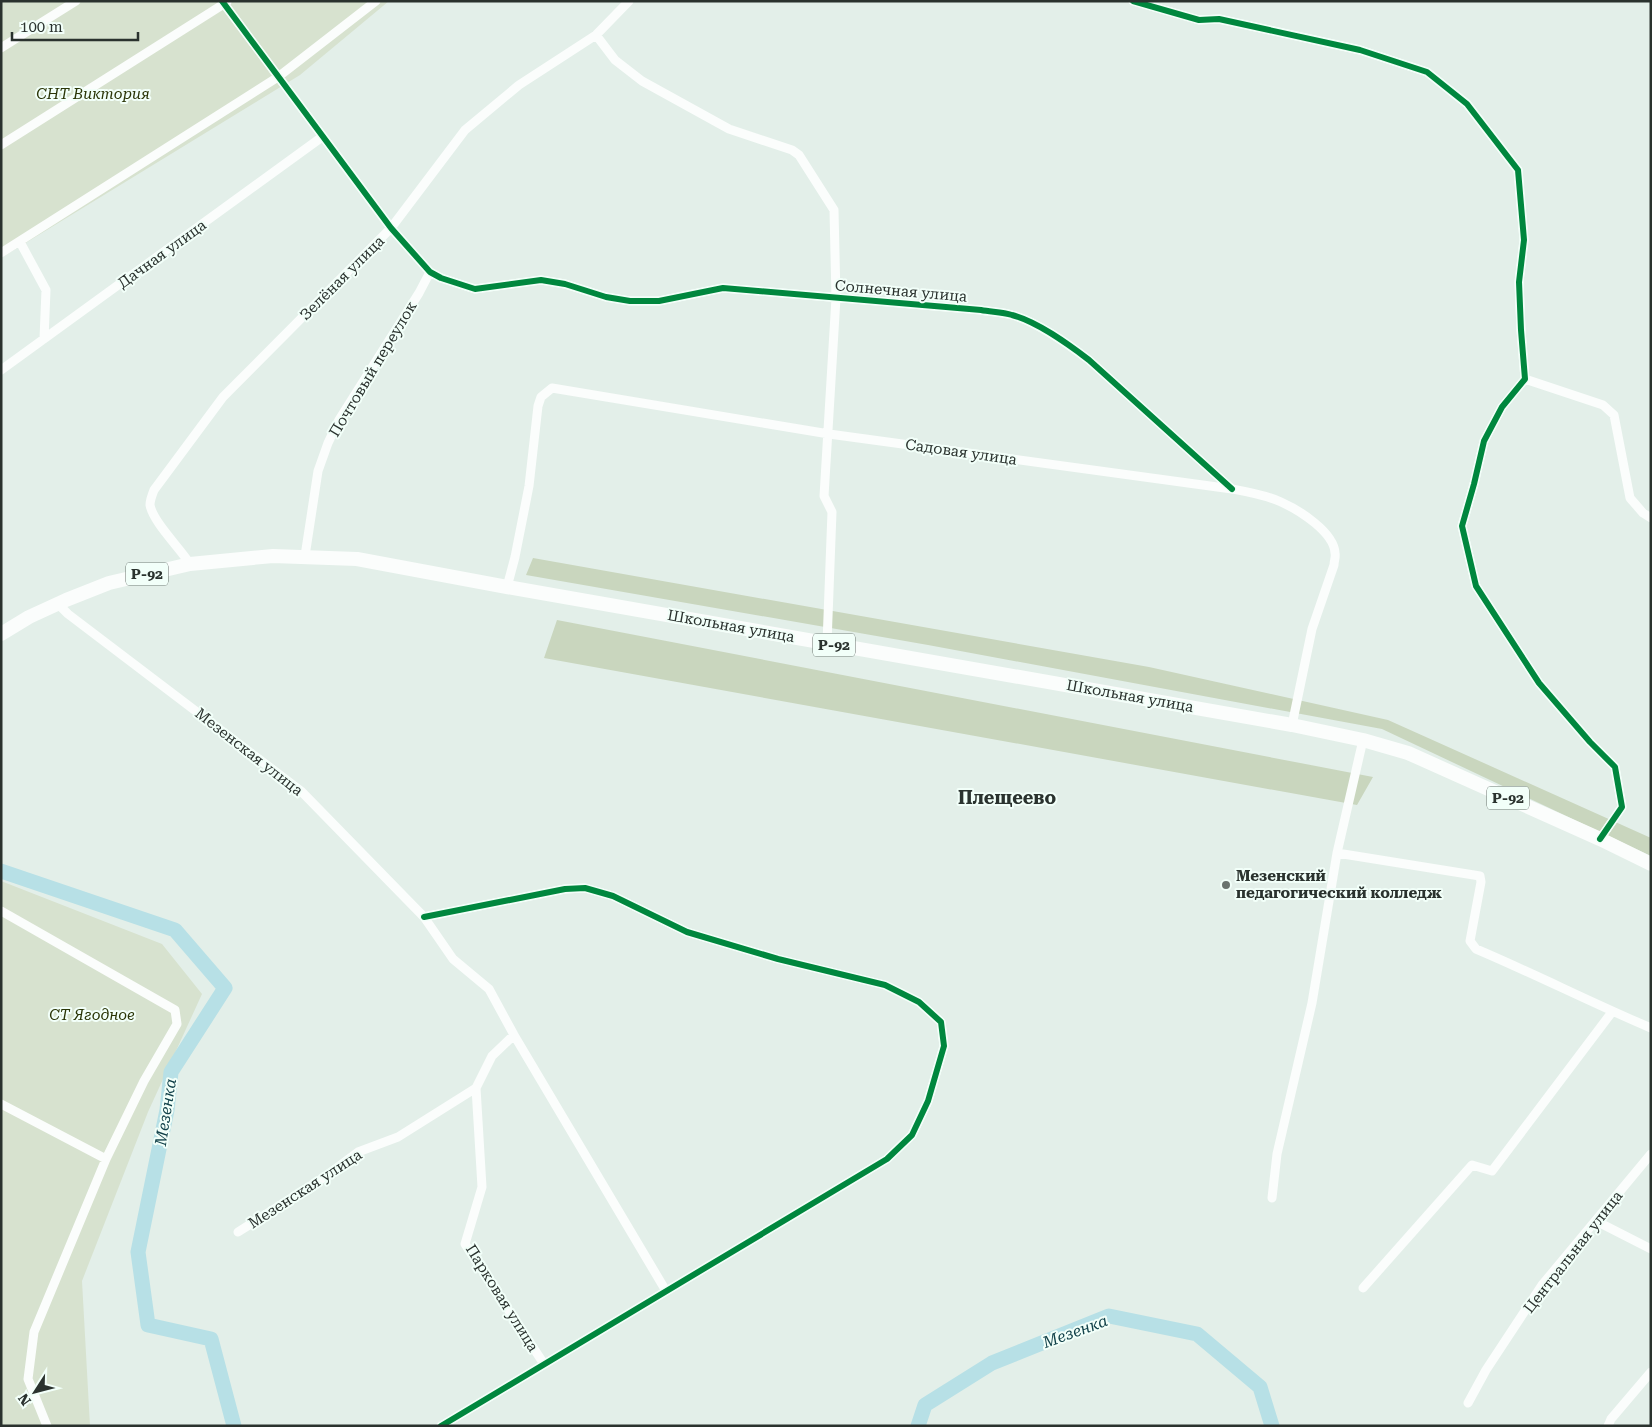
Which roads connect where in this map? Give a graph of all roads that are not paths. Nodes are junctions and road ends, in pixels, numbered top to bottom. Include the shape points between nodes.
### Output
1 (76, 1) edge
2 (376, 1) edge
3 (629, 1) edge
4 (1133, 1) edge
5 (225, 2) edge
6 (596, 35) junction
7 (1, 48) edge
8 (278, 77) junction
9 (322, 138) junction
10 (1, 145) edge
11 (391, 228) junction
12 (20, 242) junction
13 (1, 253) edge
14 (430, 272) junction
15 (836, 298) junction
16 (44, 339) junction
17 (1, 370) edge
18 (1525, 379) junction
19 (829, 434) junction
20 (1232, 489) junction
21 (1651, 518) edge
22 (305, 556) junction
23 (190, 564) junction
24 (507, 587) junction
25 (58, 604) junction
26 (1, 634) edge
27 (827, 643) junction
28 (1292, 725) junction
29 (1363, 740) junction
30 (1600, 839) junction
31 (1338, 853) junction
32 (1651, 864) edge
33 (1, 911) edge
34 (424, 918) junction
35 (1612, 1012) junction
36 (1651, 1028) edge
37 (514, 1035) junction
38 (476, 1088) junction
39 (1, 1104) edge
40 (1651, 1154) edge
41 (106, 1159) junction
42 (1272, 1198) dead end
43 (1596, 1221) junction
44 (238, 1232) dead end
45 (1651, 1249) edge
46 (1363, 1288) dead end
47 (666, 1291) junction
48 (544, 1364) junction
49 (1651, 1372) edge
50 (1468, 1403) dead end
51 (47, 1426) edge
52 (441, 1426) edge
53 (1608, 1426) edge

1 - 7 street
2 - 8 street
3 - 6 street, Зелёная улица
4 - 18 street via 1199,20 1219,19 1360,50 1426,72 1467,104 1518,170 1524,240 1519,282
5 - 8 street
5 - 10 street
6 - 11 street, Зелёная улица via 519,86 465,130
6 - 15 street via 615,60 642,81 729,129 799,155 834,210
8 - 9 street
8 - 12 street
9 - 11 street
9 - 16 street, Дачная улица
11 - 14 street
11 - 23 street, Зелёная улица via 223,397 154,490 150,503 153,516
12 - 13 street
12 - 16 street via 46,290
14 - 15 street, Солнечная улица via 475,288 541,280 630,302 659,301 723,288
14 - 22 street, Почтовый переулок via 328,443 318,472
15 - 19 street
15 - 20 street, Солнечная улица via 981,310 1013,315 1037,326 1089,360
16 - 17 street, Дачная улица
18 - 21 street via 1603,405 1614,415 1630,498
18 - 30 street via 1502,407 1484,441 1462,526 1476,586 1486,602 1539,683 1615,767 1622,807
19 - 20 street, Садовая улица
19 - 24 street, Садовая улица via 552,388 541,397 538,406 529,486
19 - 27 street via 824,496 832,512
20 - 28 street, Садовая улица via 1281,502 1325,532 1336,554 1312,629
22 - 23 main road, Р-92
22 - 24 main road, Школьная улица / Р-92 via 357,559
23 - 25 main road, Р-92 via 108,584
24 - 27 main road, Школьная улица / Р-92
25 - 26 main road, Р-92
25 - 34 street, Мезенская улица via 301,790
27 - 28 main road, Школьная улица / Р-92
28 - 29 main road, Школьная улица / Р-92
29 - 30 main road, Р-92 via 1408,753
29 - 31 street
30 - 32 main road, Р-92
31 - 35 street via 1480,876 1470,940 1476,949
31 - 42 street via 1312,1003 1277,1154
33 - 41 street via 175,1010 177,1024 144,1081
34 - 37 street, Мезенская улица via 453,959 489,990
34 - 47 street via 564,889 586,888 613,896 687,932 778,959 885,985 919,1002 941,1022 944,1046 928,1101 912,1135 887,1159
35 - 36 street
35 - 46 street via 1492,1170 1472,1166
37 - 38 street, Парковая улица via 492,1056
37 - 47 street, Мезенская улица
38 - 44 street, Мезенская улица via 398,1137 358,1152
38 - 48 street, Парковая улица via 482,1188 465,1244
39 - 41 street
40 - 43 street, Центральная улица
41 - 51 street via 34,1332 28,1379
43 - 45 street
43 - 50 street, Центральная улица via 1542,1285
47 - 48 street
48 - 52 street
49 - 53 street via 1610,1419

